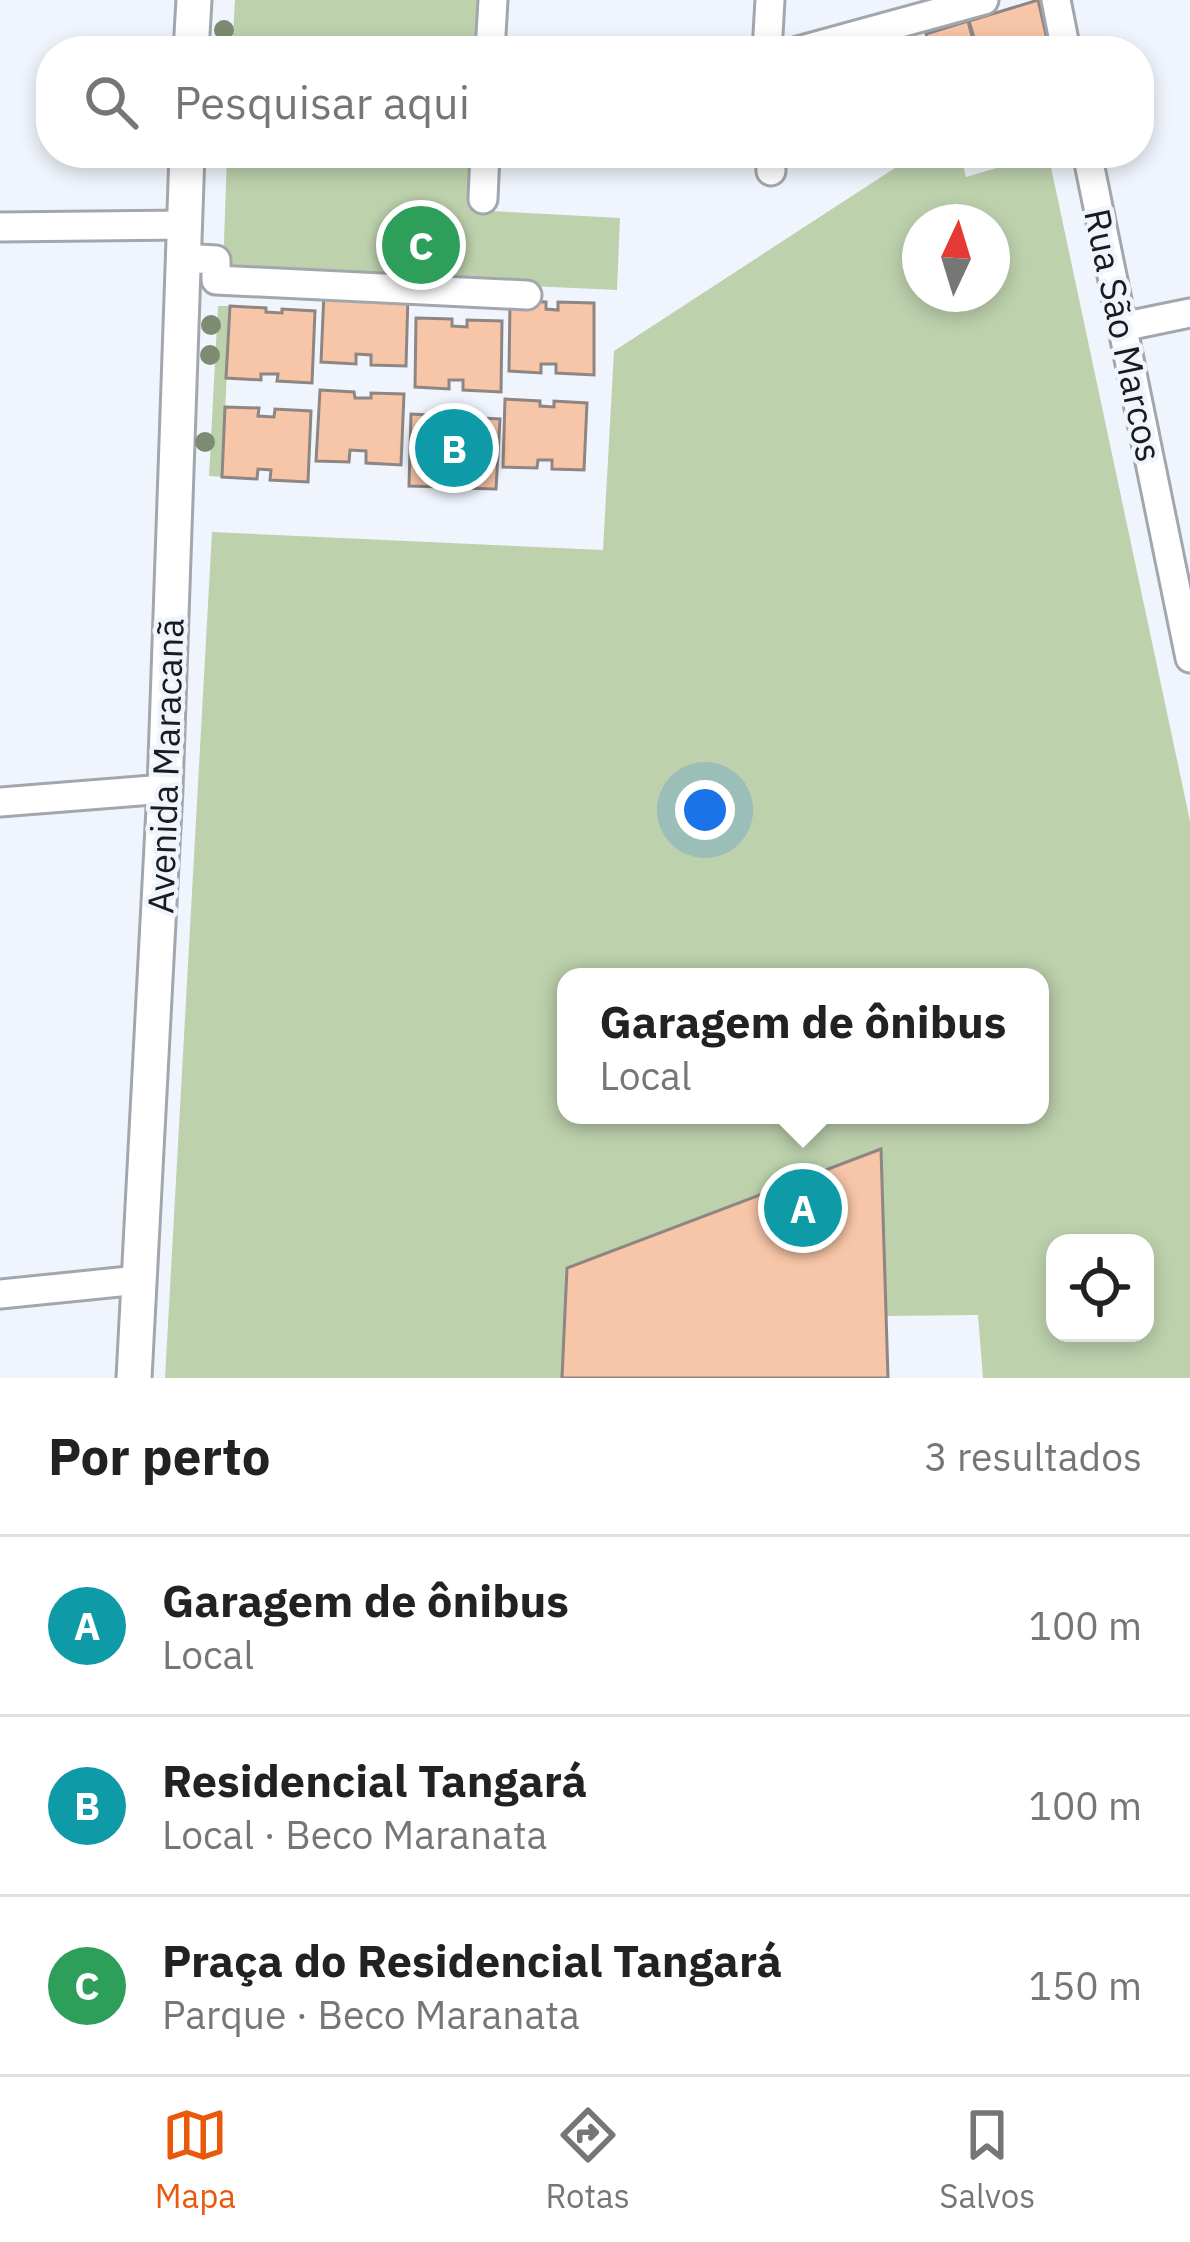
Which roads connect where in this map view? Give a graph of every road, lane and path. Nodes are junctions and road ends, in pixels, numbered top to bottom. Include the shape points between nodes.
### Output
1 (194, 0) edge
2 (493, 0) edge
3 (770, 0) edge
4 (984, 0) edge
5 (1056, 0) edge
6 (192, 36) edge
7 (491, 36) edge
8 (768, 36) edge
9 (853, 36) edge
10 (1063, 36) edge
11 (186, 168) edge
12 (484, 168) edge
13 (1090, 168) edge
14 (483, 199) dead end
15 (0, 227) edge
16 (183, 242) junction
17 (527, 295) dead end
18 (1190, 313) edge
19 (1122, 327) junction
20 (1190, 658) edge
21 (165, 789) junction
22 (0, 802) edge
23 (139, 1280) junction
24 (0, 1294) edge
25 (134, 1378) edge

1 - 6 street
2 - 7 street
3 - 8 street
4 - 9 street
5 - 10 street
11 - 16 street, Avenida Maracanã
12 - 14 street
13 - 19 street, Rua São Marcos
15 - 16 street
16 - 17 street via 216,260 216,280
16 - 21 street, Avenida Maracanã
18 - 19 street
19 - 20 street, Rua São Marcos
21 - 22 street
21 - 23 street, Avenida Maracanã
23 - 24 street
23 - 25 street, Avenida Maracanã

